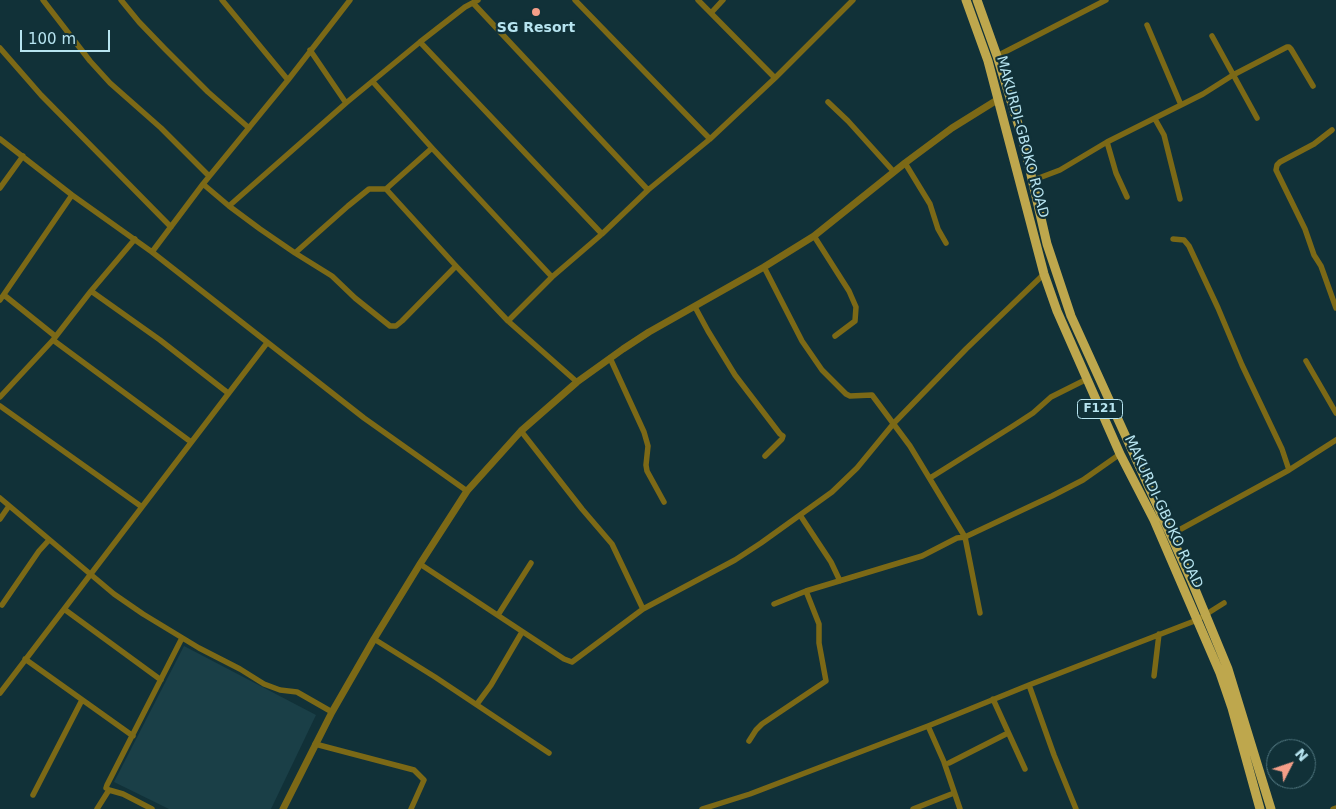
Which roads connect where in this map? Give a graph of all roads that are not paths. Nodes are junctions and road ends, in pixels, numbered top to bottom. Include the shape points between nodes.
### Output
1 (43, 0) edge
2 (121, 0) edge
3 (222, 0) edge
4 (350, 0) edge
5 (575, 0) edge
6 (698, 0) edge
7 (723, 0) edge
8 (853, 0) edge
9 (966, 0) edge
10 (977, 0) edge
11 (1106, 0) edge
12 (476, 2) edge
13 (711, 14) junction
14 (1147, 25) dead end
15 (1212, 36) dead end
16 (420, 42) junction
17 (0, 48) edge
18 (310, 50) junction
19 (997, 56) junction
20 (1233, 75) junction
21 (775, 78) junction
22 (288, 80) junction
23 (373, 82) junction
24 (1313, 86) dead end
25 (997, 100) junction
26 (828, 102) dead end
27 (346, 103) junction
28 (1181, 105) junction
29 (1257, 118) dead end
30 (1155, 119) junction
31 (249, 128) junction
32 (1332, 130) dead end
33 (0, 139) edge
34 (710, 139) junction
35 (1107, 142) junction
36 (432, 148) junction
37 (23, 156) junction
38 (904, 163) junction
39 (894, 172) junction
40 (209, 176) junction
41 (1031, 181) junction
42 (203, 184) junction
43 (0, 188) edge
44 (386, 188) junction
45 (648, 190) junction
46 (72, 196) junction
47 (1127, 197) dead end
48 (1180, 199) dead end
49 (229, 206) junction
50 (171, 227) junction
51 (602, 234) junction
52 (814, 236) junction
53 (135, 239) junction
54 (1173, 239) dead end
55 (946, 243) dead end
56 (152, 252) junction
57 (295, 253) junction
58 (456, 266) junction
59 (764, 267) junction
60 (1044, 274) junction
61 (552, 277) junction
62 (91, 291) junction
63 (2, 298) edge
64 (695, 307) junction
65 (1336, 308) edge
66 (508, 321) junction
67 (835, 336) dead end
68 (54, 338) junction
69 (267, 343) junction
70 (610, 358) junction
71 (1306, 361) dead end
72 (1087, 379) junction
73 (577, 382) junction
74 (228, 393) junction
75 (0, 397) edge
76 (0, 406) edge
77 (1336, 413) edge
78 (894, 423) junction
79 (521, 431) junction
80 (1336, 440) edge
81 (191, 442) junction
82 (1120, 454) junction
83 (764, 456) dead end
84 (1289, 470) junction
85 (930, 478) junction
86 (466, 491) junction
87 (0, 498) edge
88 (664, 502) dead end
89 (10, 506) junction
90 (142, 507) junction
91 (800, 515) junction
92 (0, 519) edge
93 (1170, 535) junction
94 (965, 537) junction
95 (49, 540) junction
96 (531, 562) dead end
97 (420, 564) junction
98 (91, 574) junction
99 (840, 582) junction
100 (806, 591) junction
101 (1224, 603) dead end
102 (774, 604) dead end
103 (2, 605) dead end
104 (64, 609) junction
105 (643, 609) junction
106 (980, 614) dead end
107 (498, 615) junction
108 (1206, 615) junction
109 (1197, 620) junction
110 (522, 632) junction
111 (1159, 634) junction
112 (182, 638) junction
113 (374, 639) junction
114 (25, 659) junction
115 (1154, 676) dead end
116 (161, 680) junction
117 (1029, 685) junction
118 (0, 693) edge
119 (82, 700) junction
120 (993, 700) junction
121 (477, 704) junction
122 (332, 712) junction
123 (928, 726) junction
124 (1008, 733) junction
125 (133, 736) junction
126 (749, 741) dead end
127 (315, 744) junction
128 (549, 753) dead end
129 (949, 764) dead end
130 (1025, 769) dead end
131 (109, 790) junction
132 (954, 793) junction
133 (33, 795) dead end
134 (97, 809) edge
135 (152, 809) edge
136 (283, 809) edge
137 (411, 809) edge
138 (702, 809) edge
139 (913, 809) edge
140 (960, 809) edge
141 (1076, 809) edge
142 (1260, 809) edge
143 (1271, 809) edge

1 - 40 street via 90,62
2 - 31 street via 208,92
3 - 22 street
4 - 18 street
5 - 34 street
6 - 13 street
7 - 13 street
8 - 21 street
9 - 25 main road, MAKURDI-GBOKO ROAD / F121 via 988,61
10 - 19 main road, F121
11 - 19 street
12 - 16 street
12 - 45 street
13 - 21 street
14 - 28 street
15 - 20 street
16 - 23 street
16 - 51 street
17 - 50 street via 41,95
18 - 22 street
18 - 27 street
19 - 41 main road, F121 via 1023,140
20 - 24 street via 1289,46
20 - 28 street
20 - 29 street
21 - 34 street
22 - 31 street
23 - 27 street
23 - 36 street
25 - 38 street
25 - 60 main road, MAKURDI-GBOKO ROAD / F121
26 - 39 street
27 - 49 street
28 - 30 street
30 - 35 street
30 - 48 street via 1164,135
31 - 40 street
32 - 65 street via 1280,162 1276,170 1305,228
33 - 37 street
34 - 45 street
35 - 41 street via 1060,170
35 - 47 street
36 - 44 street
36 - 61 street
37 - 43 street
37 - 46 street
38 - 39 street
38 - 55 street via 930,204
39 - 52 street
40 - 42 street
41 - 93 main road, F121 via 1047,244 1071,316
42 - 49 street
42 - 50 street
44 - 57 street via 369,189
44 - 58 street
45 - 51 street
46 - 53 street
46 - 63 street
49 - 57 street
50 - 56 street
51 - 61 street
52 - 59 street
52 - 67 street via 856,307 855,321
53 - 56 street
53 - 62 street
54 - 84 street via 1184,240 1189,246
56 - 69 street
57 - 58 street via 332,276 392,326 402,321
58 - 66 street
59 - 64 street
59 - 78 street via 802,341 822,370 850,396 872,395
60 - 72 main road, MAKURDI-GBOKO ROAD / F121
60 - 78 street
61 - 66 street
62 - 68 street
62 - 74 street
63 - 68 street
64 - 70 street
64 - 83 street via 736,375 783,436
66 - 73 street
68 - 75 street
68 - 81 street
69 - 74 street
69 - 86 street
70 - 73 street
70 - 88 street via 646,438 647,472
71 - 77 street
72 - 82 main road, MAKURDI-GBOKO ROAD / F121
72 - 85 street via 1051,397 1033,413
73 - 79 street
74 - 81 street
76 - 90 street
78 - 85 street
78 - 91 street via 857,468 832,492
79 - 86 street
79 - 105 street via 612,544
80 - 84 street
81 - 90 street
82 - 94 street via 1082,480
82 - 109 main road, MAKURDI-GBOKO ROAD / F121 via 1154,520
84 - 93 street
85 - 94 street
86 - 97 street
87 - 89 street
89 - 92 street
89 - 95 street
90 - 98 street
91 - 99 street
91 - 105 street via 735,560
93 - 108 main road, F121
94 - 99 street via 922,556
94 - 106 street
95 - 98 street
95 - 103 street
96 - 107 street
97 - 107 street
97 - 113 street
98 - 104 street
98 - 112 street via 133,608
99 - 100 street
100 - 102 street
100 - 126 street via 819,624 826,681 762,724
101 - 108 street
104 - 114 street
104 - 116 street
105 - 110 street via 572,662
107 - 110 street
108 - 109 street
108 - 143 main road, F121 via 1240,704
109 - 111 street
109 - 142 main road, MAKURDI-GBOKO ROAD / F121 via 1232,708
110 - 121 street
111 - 115 street
111 - 117 street
112 - 116 street
112 - 122 street via 264,684 297,692
113 - 121 street
113 - 122 street
114 - 118 street
114 - 119 street
116 - 125 street
117 - 120 street
117 - 141 street
119 - 125 street
119 - 133 street
120 - 123 street
120 - 124 street
121 - 128 street
122 - 127 street
123 - 132 street
123 - 138 street
124 - 129 street
124 - 130 street
125 - 131 street via 107,785
127 - 136 street
127 - 137 street via 414,770 424,780
131 - 134 street
131 - 135 street
132 - 139 street
132 - 140 street

